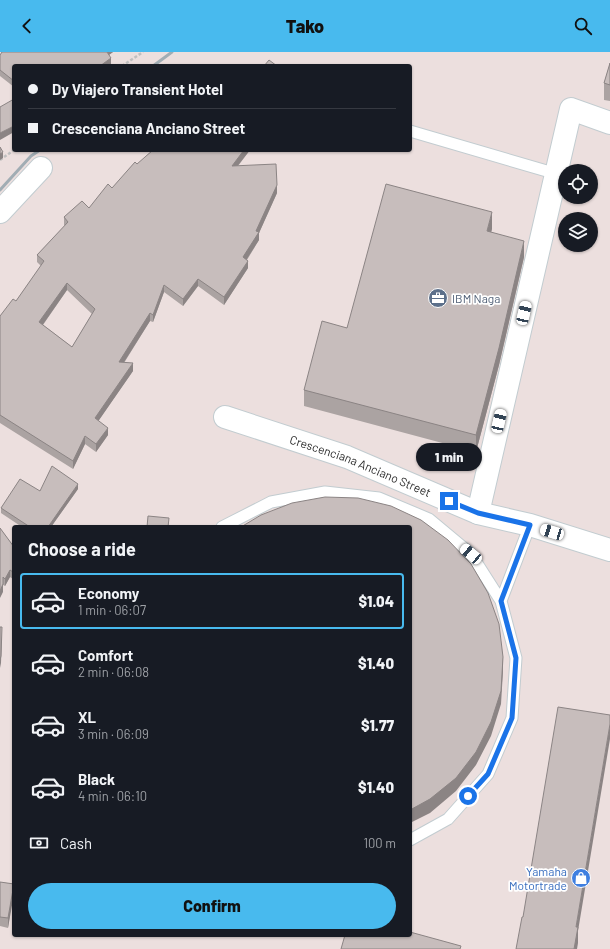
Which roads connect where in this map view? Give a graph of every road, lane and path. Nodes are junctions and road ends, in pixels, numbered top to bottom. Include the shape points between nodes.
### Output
1 (143, 52) edge
2 (125, 64) edge
3 (610, 123) edge
4 (412, 133) edge
5 (12, 151) edge
6 (0, 160) edge
7 (41, 168) dead end
8 (557, 174) junction
9 (0, 212) edge
10 (225, 417) dead end
11 (478, 513) junction
12 (226, 525) edge
13 (530, 525) junction
14 (610, 550) edge
15 (501, 601) junction
16 (412, 839) edge

1 - 2 path
3 - 8 street via 570,109
4 - 8 lane
5 - 6 path
7 - 9 street
8 - 11 street
10 - 11 street, Crescenciana Anciano Street via 347,458
11 - 13 street, Crescenciana Anciano Street
12 - 15 lane via 271,502 317,493 379,498 429,519 471,554
13 - 14 street, Crescenciana Anciano Street
13 - 15 lane
15 - 16 lane via 516,658 512,718 488,774 448,818

